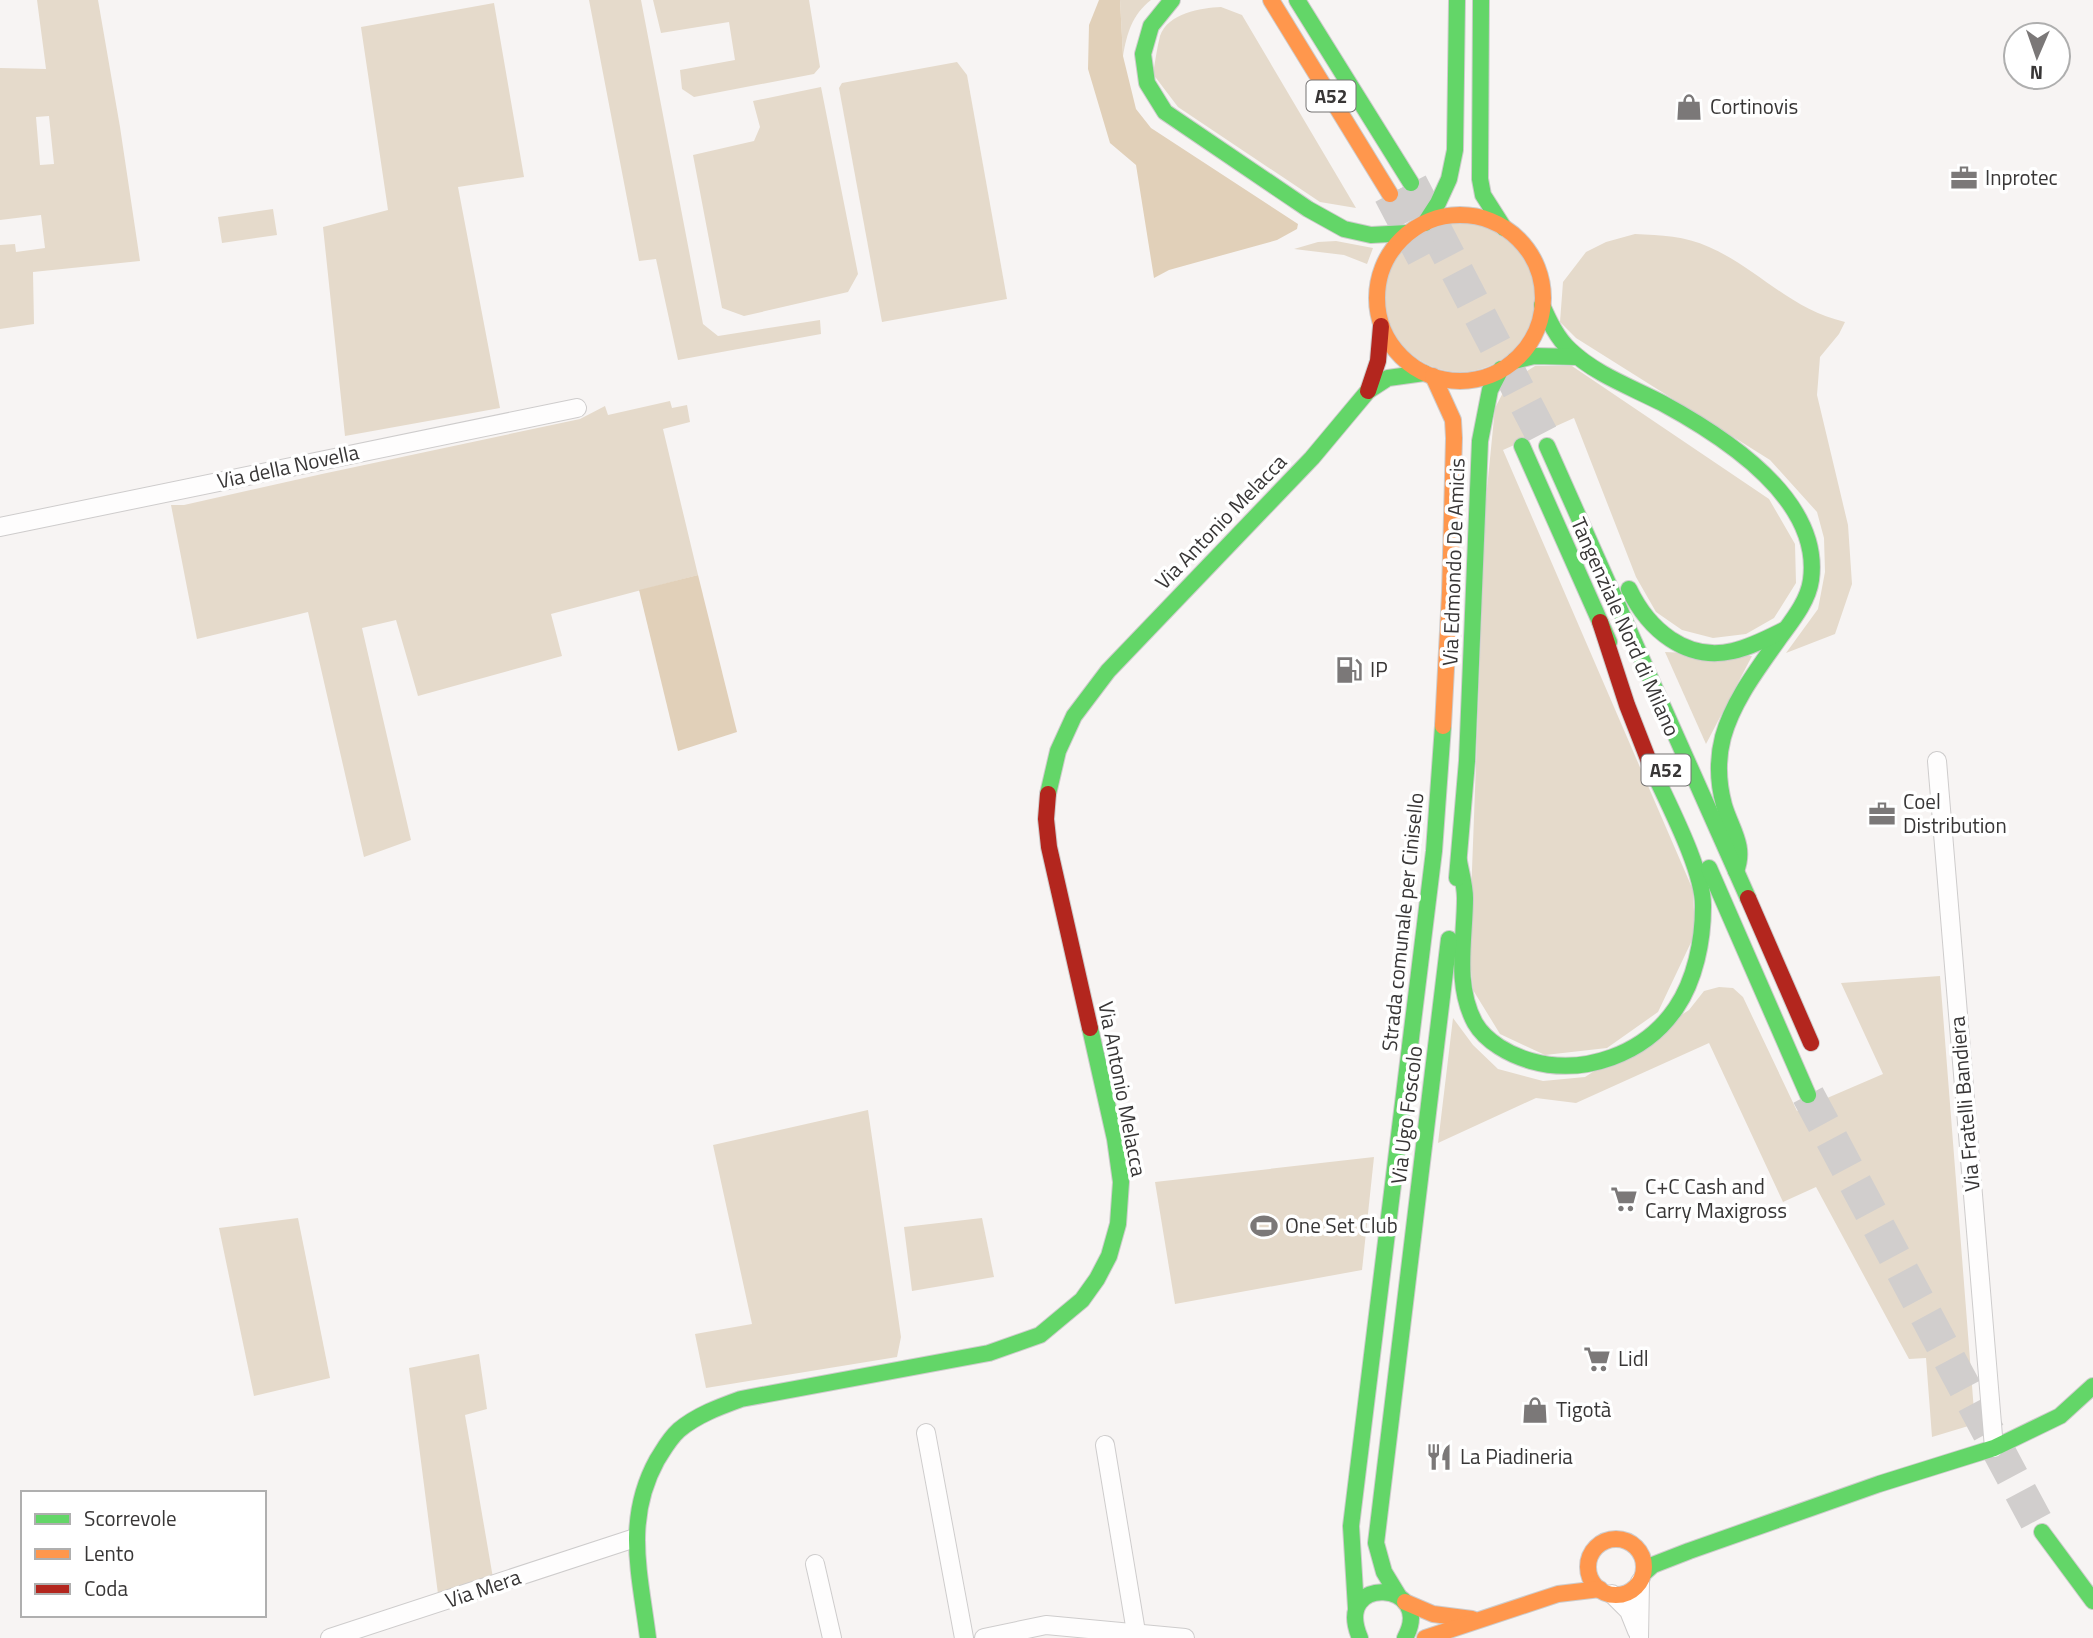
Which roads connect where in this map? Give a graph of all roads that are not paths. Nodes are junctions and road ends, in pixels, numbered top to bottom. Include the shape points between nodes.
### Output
1 (1172, 0) edge
2 (1254, 0) edge
3 (1271, 0) edge
4 (1297, 0) edge
5 (1457, 0) edge
6 (1481, 0) edge
7 (1327, 90) junction
8 (1411, 183) tunnel mouth
9 (1390, 194) tunnel mouth
10 (1425, 223) junction
11 (1504, 228) junction
12 (1407, 233) junction
13 (1542, 305) junction
14 (1381, 326) junction
15 (1578, 357) junction
16 (1508, 365) junction
17 (1428, 375) junction
18 (1368, 391) junction
19 (577, 408) dead end
20 (1543, 437) tunnel mouth
21 (1522, 446) dead end
22 (0, 527) edge
23 (1584, 527) junction
24 (1600, 622) junction
25 (1785, 630) junction
26 (1467, 761) joint
27 (1937, 761) dead end
28 (1459, 861) junction
29 (1736, 871) junction
30 (1818, 1059) dead end
31 (1808, 1095) tunnel mouth
32 (2093, 1386) edge
33 (926, 1433) dead end
34 (1105, 1446) dead end
35 (1994, 1448) junction
36 (2042, 1532) tunnel mouth
37 (635, 1538) junction
38 (1638, 1549) junction
39 (1689, 1550) junction
40 (1591, 1555) junction
41 (816, 1564) dead end
42 (1642, 1577) junction
43 (1606, 1592) junction
44 (1558, 1594) junction
45 (2093, 1601) edge
46 (1405, 1605) junction
47 (1356, 1609) junction
48 (1479, 1619) junction
49 (1136, 1632) junction
50 (1454, 1634) edge
51 (330, 1638) edge
52 (648, 1638) edge
53 (832, 1638) edge
54 (964, 1638) edge
55 (984, 1638) edge
56 (1185, 1638) edge
57 (1340, 1638) edge
58 (1360, 1638) edge
59 (1405, 1638) edge
60 (1414, 1638) edge
61 (1425, 1638) edge
62 (1639, 1638) edge

1 - 12 main road via 1148,31 1143,51 1143,72 1152,95 1166,112 1344,229 1371,235
2 - 7 main road via 1311,79
3 - 7 main road, A52
4 - 8 main road, A52
5 - 10 main road via 1455,150 1448,179
6 - 11 main road via 1480,179 1483,195
7 - 9 main road, A52
10 - 11 main road via 1460,215 1483,218
10 - 12 main road
11 - 13 main road via 1532,257 1541,281
12 - 14 main road via 1382,268 1376,299
13 - 15 main road via 1553,330
13 - 16 main road via 1534,335
14 - 17 main road via 1397,352
14 - 18 main road, Via Antonio Melacca via 1378,361
15 - 16 main road via 1534,356
15 - 25 main road via 1677,411 1742,456 1790,501 1812,555 1811,581
16 - 17 main road via 1469,380
16 - 26 main road, Via Edmondo De Amicis via 1490,390 1480,441
17 - 18 main road, Via Antonio Melacca via 1388,379
17 - 47 main road, Strada comunale per Cinisello via 1453,420 1454,438 1441,765 1357,1475 1351,1547
18 - 37 main road, Via Antonio Melacca via 1311,458 1108,671 1074,716 1058,751 1048,792 1049,847 1121,1182 1118,1224 1097,1279 1082,1300 1040,1335 989,1353 741,1399 705,1413 669,1438 646,1480
19 - 22 street, Via della Novella
20 - 23 main road, Tangenziale Nord di Milano / A52
21 - 24 main road, Tangenziale Nord di Milano / A52
23 - 25 main road via 1601,534 1642,613 1676,643 1723,653
23 - 29 main road, Tangenziale Nord di Milano / A52
24 - 28 main road via 1635,729 1703,891 1702,934 1686,990 1675,1009 1661,1027 1627,1051 1581,1066 1531,1061 1492,1041 1476,1025 1461,976 1465,895
24 - 31 main road, Tangenziale Nord di Milano / A52
25 - 29 main road via 1732,712 1720,752 1725,811 1741,855
26 - 28 main road, Via Ugo Foscolo
27 - 35 street, Via Fratelli Bandiera
28 - 46 main road, Via Ugo Foscolo via 1376,1542 1384,1572
29 - 30 main road, Tangenziale Nord di Milano / A52
32 - 35 main road via 2060,1416
33 - 54 street
34 - 49 street
35 - 39 main road
36 - 45 main road
37 - 51 street, Via Mera
37 - 52 main road, Via Antonio Melacca
38 - 39 main road
38 - 40 main road via 1612,1540
38 - 42 main road via 1643,1557
39 - 42 main road via 1653,1565
40 - 43 main road via 1589,1574
40 - 44 main road
41 - 53 street
42 - 43 main road via 1625,1594
42 - 62 street
43 - 44 main road
43 - 62 street via 1629,1611
44 - 48 main road
46 - 47 main road via 1383,1591 1363,1599
46 - 48 main road via 1433,1614
46 - 59 main road via 1411,1627
46 - 60 street
47 - 57 main road
47 - 58 main road via 1354,1624
48 - 50 main road
49 - 55 street via 1046,1625
49 - 56 street
50 - 61 main road

